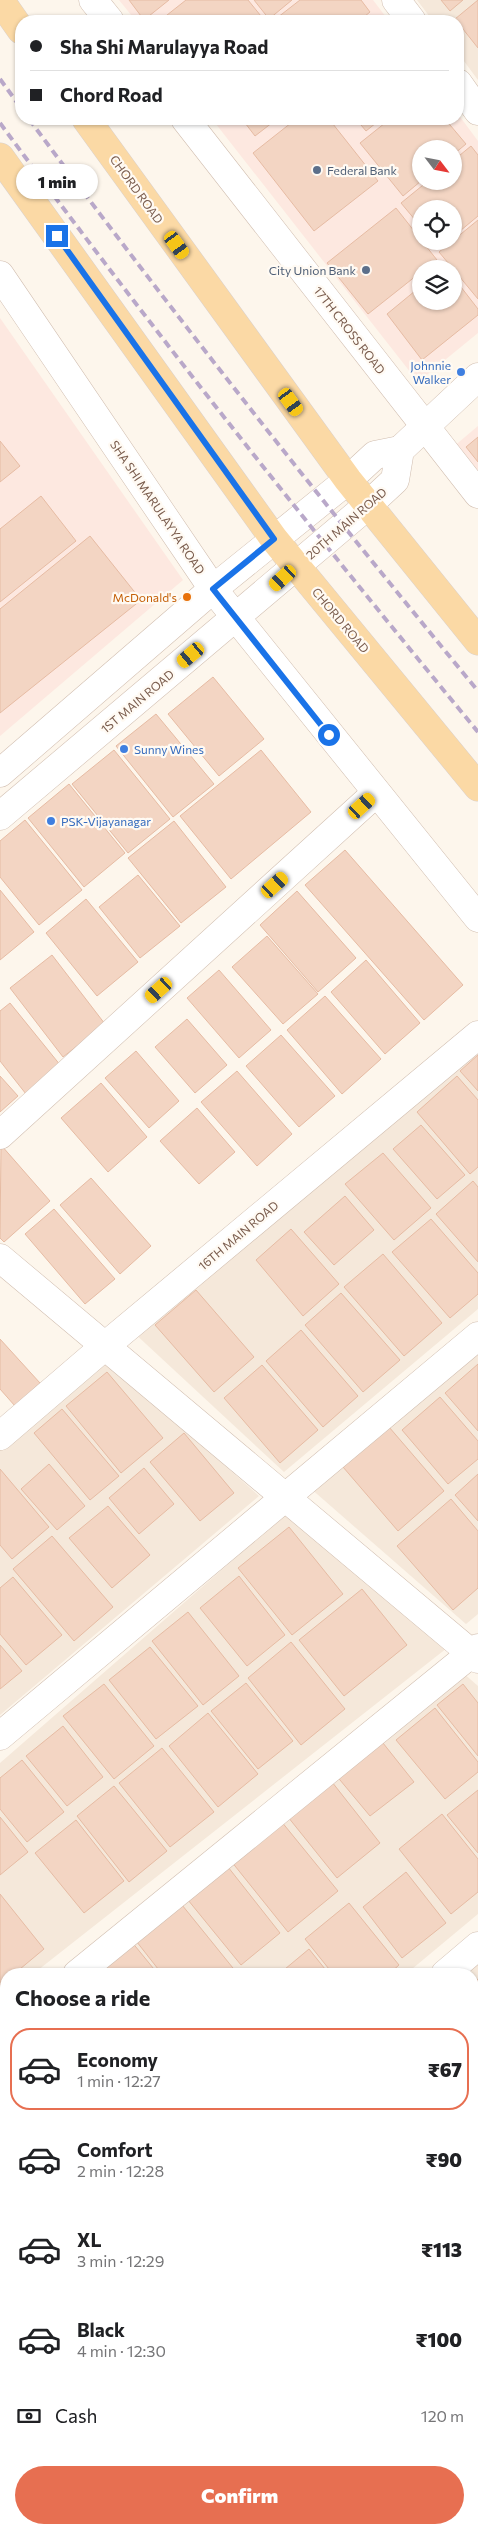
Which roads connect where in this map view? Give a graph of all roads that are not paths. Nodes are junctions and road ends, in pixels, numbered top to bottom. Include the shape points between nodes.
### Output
1 (0, 0) edge
2 (93, 0) edge
3 (396, 0) edge
4 (105, 15) edge
5 (407, 15) edge
6 (15, 21) edge
7 (464, 91) edge
8 (478, 111) edge
9 (90, 125) edge
10 (191, 125) edge
11 (0, 157) edge
12 (0, 275) edge
13 (478, 377) edge
14 (424, 426) junction
15 (400, 450) junction
16 (348, 480) junction
17 (478, 494) edge
18 (367, 506) junction
19 (274, 539) junction
20 (296, 567) junction
21 (213, 589) junction
22 (236, 618) junction
23 (478, 641) edge
24 (0, 773) edge
25 (478, 786) edge
26 (376, 793) junction
27 (0, 816) edge
28 (478, 918) edge
29 (478, 1035) edge
30 (0, 1135) edge
31 (0, 1258) edge
32 (478, 1336) edge
33 (105, 1346) junction
34 (0, 1436) edge
35 (284, 1496) junction
36 (476, 1654) edge
37 (0, 1736) edge
38 (478, 1946) edge
39 (84, 1968) edge
40 (452, 1968) edge

1 - 6 main road
2 - 4 street
3 - 5 street
7 - 8 street
9 - 16 main road, CHORD ROAD
10 - 14 street, 17TH CROSS ROAD
11 - 19 main road, CHORD ROAD
12 - 21 street, SHA SHI MARULAYYA ROAD
13 - 14 street
14 - 15 street
14 - 17 street, 17TH CROSS ROAD
15 - 16 street via 375,455
15 - 18 street, 20TH MAIN ROAD via 395,480
16 - 18 main road, CHORD ROAD
16 - 19 street
18 - 20 street, 20TH MAIN ROAD
18 - 23 main road, CHORD ROAD
19 - 20 main road, CHORD ROAD
19 - 21 street
20 - 22 street, 1ST MAIN ROAD
20 - 25 main road, CHORD ROAD
21 - 22 street, SHA SHI MARULAYYA ROAD
21 - 24 street
22 - 26 street, SHA SHI MARULAYYA ROAD
22 - 27 street, 1ST MAIN ROAD
26 - 28 street, SHA SHI MARULAYYA ROAD
26 - 30 street
29 - 33 street, 16TH MAIN ROAD
31 - 33 street
32 - 35 street
33 - 34 street, 16TH MAIN ROAD
33 - 35 street
35 - 36 street
35 - 37 street
36 - 39 street
38 - 40 street

